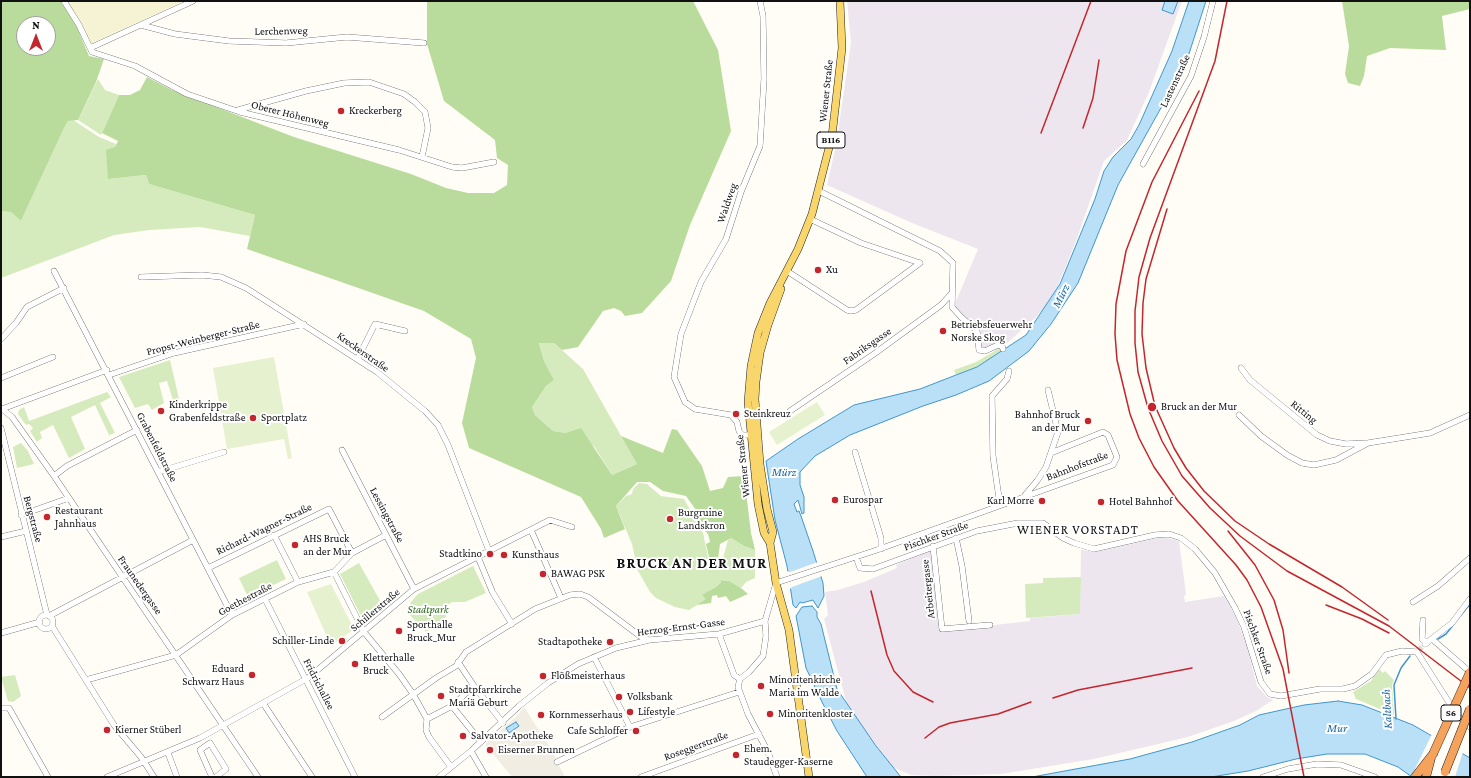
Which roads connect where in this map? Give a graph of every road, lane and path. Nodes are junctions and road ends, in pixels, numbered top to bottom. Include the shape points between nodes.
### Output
1 (64, 1) edge
2 (193, 1) edge
3 (760, 1) edge
4 (840, 1) edge
5 (1213, 1) edge
6 (140, 25) junction
7 (424, 43) dead end
8 (90, 48) junction
9 (236, 111) junction
10 (422, 157) junction
11 (494, 162) dead end
12 (1143, 164) dead end
13 (819, 191) junction
14 (810, 219) junction
15 (54, 271) dead end
16 (788, 271) junction
17 (141, 277) dead end
18 (64, 288) junction
19 (952, 293) junction
20 (304, 324) junction
21 (405, 331) dead end
22 (1, 339) edge
23 (1003, 349) dead end
24 (53, 357) dead end
25 (358, 358) junction
26 (1241, 368) dead end
27 (1009, 371) dead end
28 (108, 373) junction
29 (1, 378) edge
30 (1048, 390) dead end
31 (1, 409) edge
32 (790, 412) dead end
33 (1239, 415) dead end
34 (1470, 415) edge
35 (1, 428) edge
36 (136, 430) junction
37 (754, 435) junction
38 (1368, 443) junction
39 (342, 450) dead end
40 (224, 452) dead end
41 (855, 452) dead end
42 (1051, 453) junction
43 (158, 472) junction
44 (54, 476) junction
45 (69, 498) junction
46 (1020, 498) junction
47 (1000, 505) junction
48 (21, 515) junction
49 (572, 527) dead end
50 (531, 530) junction
51 (26, 531) junction
52 (274, 535) junction
53 (386, 535) junction
54 (1, 537) edge
55 (956, 538) junction
56 (193, 540) junction
57 (933, 546) junction
58 (881, 548) junction
59 (490, 551) junction
60 (352, 553) junction
61 (478, 557) junction
62 (856, 557) junction
63 (1470, 558) edge
64 (208, 568) junction
65 (334, 572) junction
66 (123, 577) junction
67 (298, 582) junction
68 (776, 584) junction
69 (414, 590) junction
70 (561, 598) junction
71 (265, 599) junction
72 (1470, 599) edge
73 (1413, 602) dead end
74 (232, 615) junction
75 (48, 616) junction
76 (1423, 620) dead end
77 (765, 621) junction
78 (969, 621) dead end
79 (40, 622) junction
80 (512, 624) junction
81 (990, 625) dead end
82 (52, 626) junction
83 (364, 632) junction
84 (1, 633) edge
85 (719, 634) junction
86 (1432, 639) junction
87 (648, 640) junction
88 (176, 655) junction
89 (594, 656) junction
90 (458, 662) junction
91 (1470, 672) edge
92 (305, 679) junction
93 (740, 679) junction
94 (86, 680) junction
95 (474, 686) junction
96 (739, 692) junction
97 (413, 694) junction
98 (263, 703) junction
99 (452, 706) junction
100 (3, 707) edge
101 (1470, 709) edge
102 (382, 717) dead end
103 (427, 719) junction
104 (503, 723) junction
105 (222, 724) junction
106 (630, 727) junction
107 (1470, 727) edge
108 (759, 734) junction
109 (200, 738) junction
110 (481, 742) junction
111 (205, 746) junction
112 (471, 751) junction
113 (168, 753) junction
114 (1433, 754) junction
115 (143, 762) junction
116 (557, 762) dead end
117 (451, 766) junction
118 (1444, 775) edge
119 (778, 776) edge
120 (48, 777) edge
121 (107, 777) edge
122 (154, 777) edge
123 (178, 777) edge
124 (212, 777) edge
125 (216, 777) edge
126 (258, 777) edge
127 (312, 777) edge
128 (355, 777) edge
129 (439, 777) edge
130 (486, 777) edge
131 (641, 777) edge
132 (809, 777) edge
133 (1263, 777) edge
134 (1375, 777) edge
135 (1416, 777) edge
136 (1426, 777) edge

1 - 8 street
2 - 6 street
3 - 37 street, Waldweg via 763,16 764,79 760,146 741,192 726,239 701,282 681,334 674,377 685,402 694,409 731,415 742,435
4 - 13 main road, Wiener Straße / B116 via 842,48 837,102
5 - 12 street, Lastenstraße via 1191,76
6 - 7 street, Lerchenweg via 175,34 229,41 286,43 347,37
6 - 8 street
8 - 9 street, Oberer Höhenweg via 92,52 135,66 187,94
9 - 10 street, Oberer Höhenweg
9 - 10 street via 306,91 344,83 369,82 404,94 425,112 428,128
10 - 11 street, Oberer Höhenweg via 452,168
13 - 14 main road, Wiener Straße / B116
13 - 19 street via 940,251 953,263
14 - 16 main road, Wiener Straße / B116
14 - 16 street via 861,243 920,263 856,310 847,310
15 - 18 street, Grabenfeldstraße
16 - 37 main road, Wiener Straße via 770,303 754,347 748,396
17 - 20 street, Kreckerstraße via 202,275 221,278 246,288
18 - 22 street via 27,307
18 - 28 street, Grabenfeldstraße
19 - 23 street via 952,307 978,331 979,350 985,351 998,345
19 - 32 street, Fabriksgasse via 874,354
20 - 25 street, Kreckerstraße
20 - 28 street, Propst-Weinberger-Straße via 174,353
21 - 25 street via 375,324
24 - 29 street
25 - 59 street, Kreckerstraße via 438,425
26 - 38 street, Ritting via 1250,380 1317,435 1346,444
27 - 47 street via 1007,379 992,396 993,456
28 - 31 street, Propst-Weinberger-Straße
28 - 36 street, Grabenfeldstraße
30 - 42 street via 1059,428
31 - 44 street, Fraunedergasse via 12,417
33 - 38 street via 1261,436 1296,460 1308,464 1327,463
34 - 38 street via 1430,433
35 - 48 street, Bergstraße
36 - 43 street, Grabenfeldstraße
36 - 44 street via 67,466
37 - 68 main road, Wiener Straße via 758,504 764,533 770,543
39 - 53 street, Lessingstraße
40 - 43 street
41 - 58 street via 881,538
42 - 46 street, Bahnhofstraße via 1037,481
42 - 46 street, Bahnhofstraße via 1103,432 1108,435 1117,459 1113,465
43 - 56 street, Grabenfeldstraße
44 - 45 street, Fraunedergasse
45 - 48 street
45 - 66 street, Fraunedergasse
46 - 47 street, Bahnhofstraße
47 - 58 street, Bahnhofstraße
48 - 51 street, Bergstraße
49 - 50 street, Schillerstraße via 550,520
50 - 59 street, Schillerstraße
50 - 70 street
51 - 54 street
51 - 75 street, Bergstraße
52 - 60 street, Richard-Wagner-Straße via 328,509
52 - 64 street, Richard-Wagner-Straße
52 - 67 street
53 - 60 street
53 - 69 street, Lessingstraße
55 - 57 street, Pischker Straße
55 - 78 street
55 - 107 street, Pischker Straße via 999,526 1035,522 1043,523 1074,544 1094,548 1162,534 1182,538 1204,557 1226,592 1244,627 1268,692 1281,696 1355,686 1372,674 1386,655 1402,651 1418,652 1453,710
56 - 64 street, Grabenfeldstraße
56 - 66 street
57 - 62 street, Pischker Straße via 870,570 860,568
57 - 81 street, Arbeitergasse via 942,629
58 - 62 street, Bahnhofstraße
59 - 61 street, Schillerstraße
60 - 65 street
61 - 69 street, Schillerstraße
61 - 80 street via 493,592
62 - 68 street, Bahnhofstraße
63 - 73 street via 1438,586
64 - 74 street, Grabenfeldstraße
65 - 67 street, Goethestraße
65 - 83 street
66 - 75 street
66 - 88 street, Fraunedergasse
67 - 71 street, Goethestraße
68 - 77 street
68 - 132 main road, Wiener Straße via 789,630
69 - 83 street, Schillerstraße
70 - 80 street via 535,609
70 - 87 street via 570,594 580,594
71 - 74 street, Goethestraße
71 - 92 street, Fridrichallee
72 - 86 street via 1452,623
74 - 88 street, Goethestraße
75 - 79 street via 41,618
75 - 82 street via 53,621
76 - 86 street via 1422,639 1426,644
77 - 85 street, Herzog-Ernst-Gasse
77 - 93 street via 763,656
79 - 82 street via 45,629
79 - 84 street
80 - 90 street via 466,652
82 - 94 street
83 - 92 street, Schillerstraße
83 - 97 street
85 - 87 street, Herzog-Ernst-Gasse
85 - 93 street via 734,675
86 - 91 street
87 - 89 street, Herzog-Ernst-Gasse
88 - 94 street, Goethestraße
88 - 105 street, Fraunedergasse
89 - 104 street, Herzog-Ernst-Gasse via 562,673 519,706
89 - 106 street
90 - 95 street
90 - 97 street via 456,666
91 - 114 highway, S6, bridge
92 - 98 street, Schillerstraße
92 - 128 street, Fridrichallee
93 - 96 street
94 - 115 street via 114,725
95 - 99 street
95 - 104 street
96 - 106 street
96 - 108 street
97 - 102 street
97 - 103 street
98 - 105 street, Schillerstraße
98 - 127 street
99 - 103 street
99 - 110 street
100 - 120 street via 9,708
101 - 118 highway, S6, bridge
103 - 117 street via 426,730 429,737
104 - 110 street, Herzog-Ernst-Gasse
105 - 109 street, Schillerstraße
105 - 126 street, Fraunedergasse
106 - 116 street
108 - 119 street
108 - 131 street, Roseggerstraße
109 - 111 street
109 - 113 street, Schillerstraße
110 - 112 street, Herzog-Ernst-Gasse
111 - 124 street via 200,750
111 - 125 street via 210,743 226,769
112 - 117 street, Herzog-Ernst-Gasse
112 - 130 street
113 - 115 street, Schillerstraße
113 - 123 street
114 - 135 highway
114 - 136 highway, S6
115 - 121 street, Schillerstraße
115 - 122 street
117 - 129 street, Herzog-Ernst-Gasse
133 - 134 street via 1317,764 1341,765

